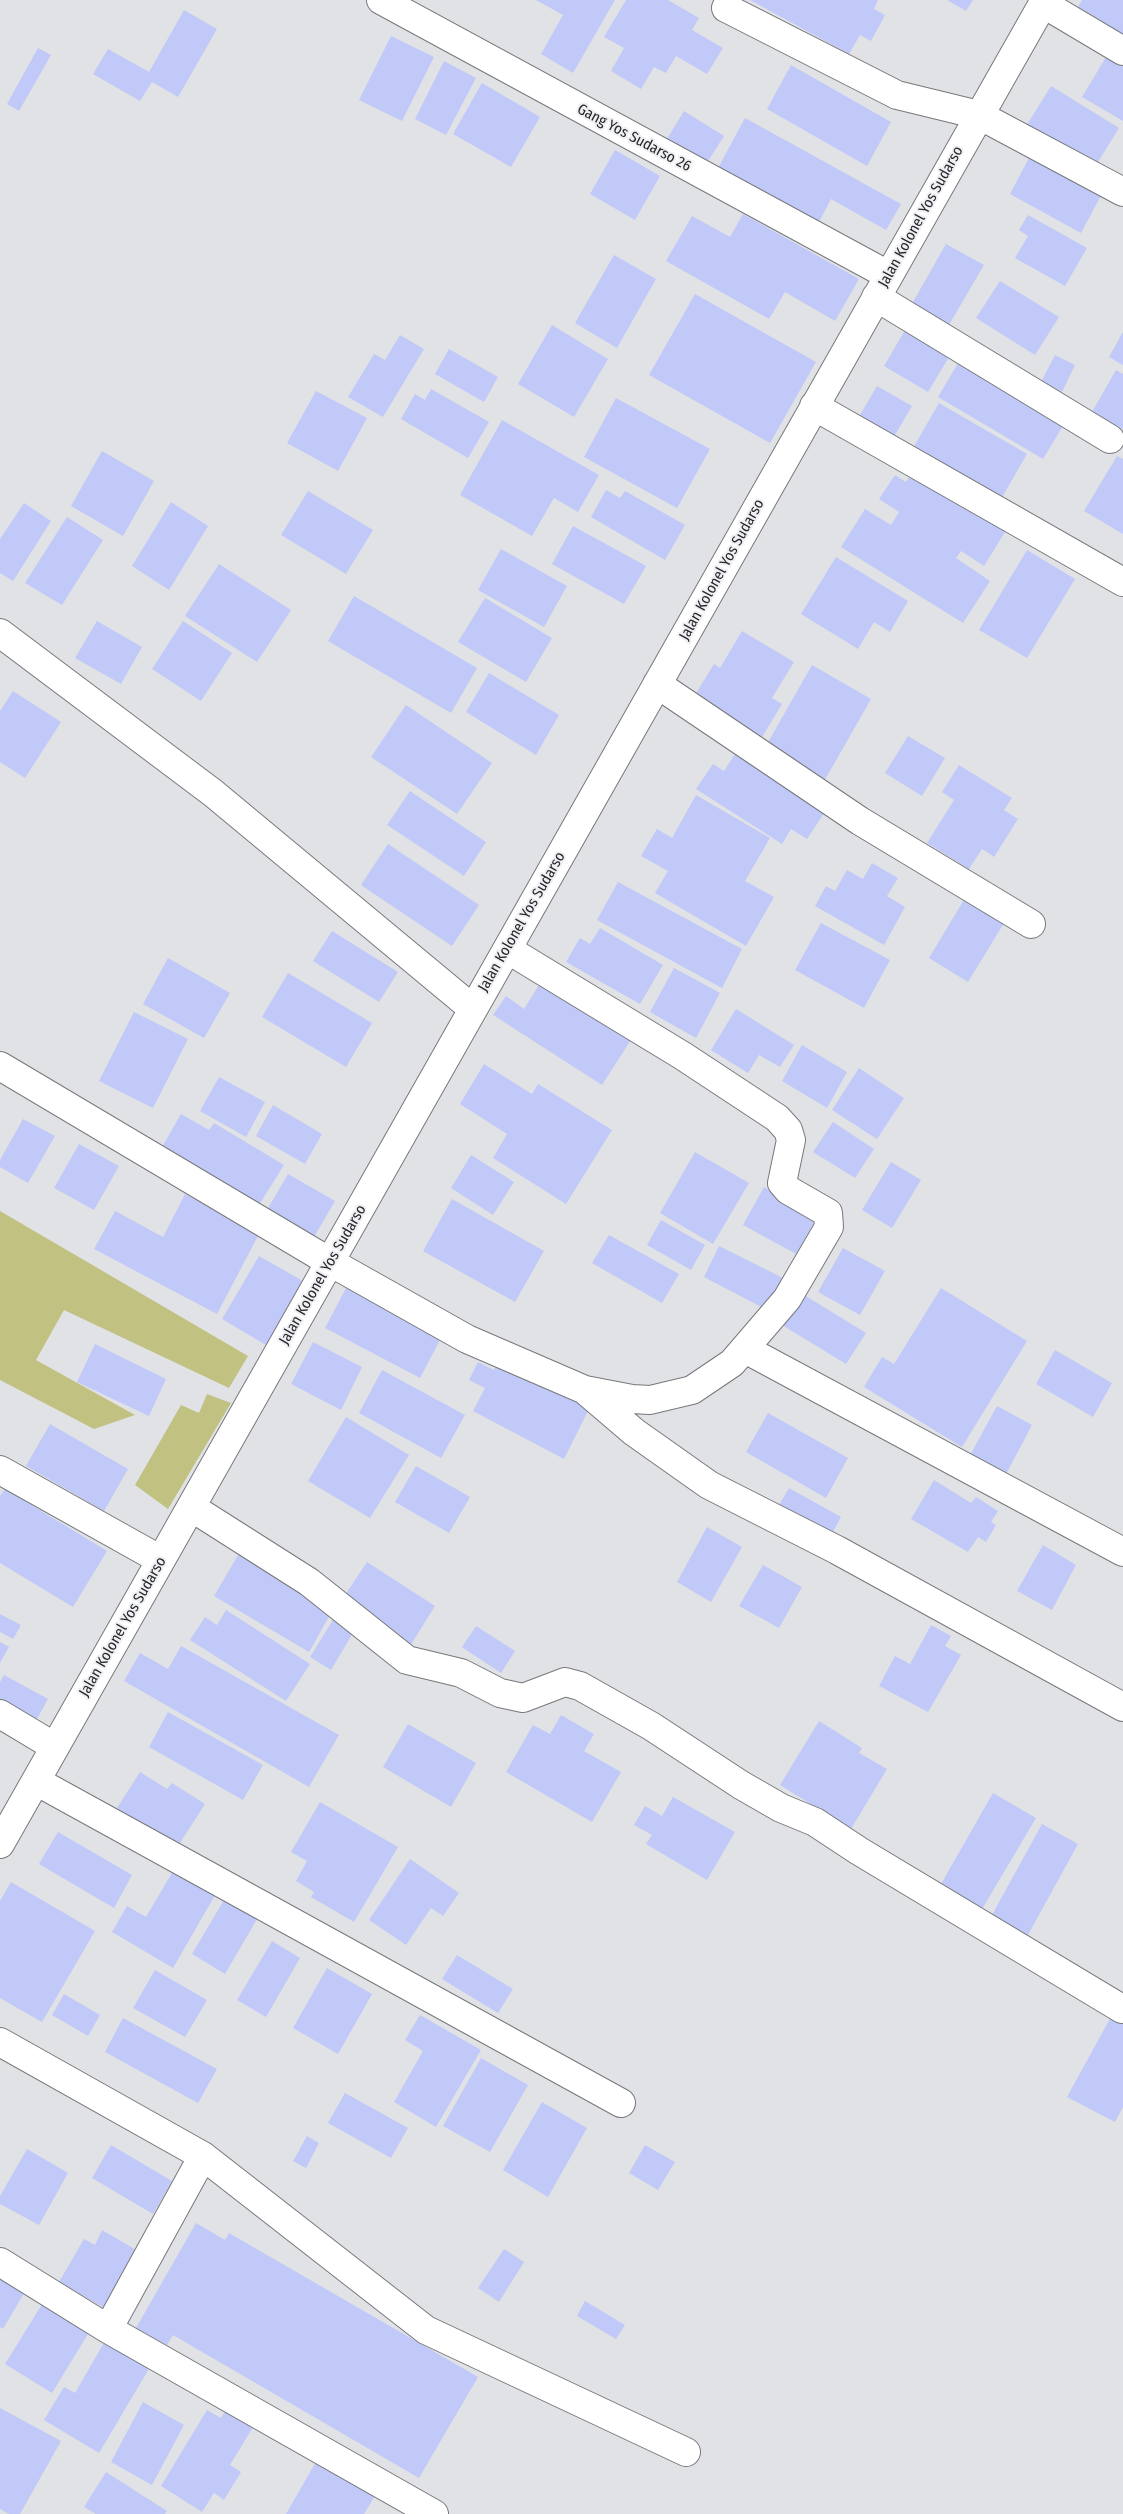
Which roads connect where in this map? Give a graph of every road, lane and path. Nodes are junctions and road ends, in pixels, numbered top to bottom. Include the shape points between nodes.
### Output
1 (381, 0) edge
2 (1044, 2) edge
3 (726, 8) dead end
4 (1123, 51) edge
5 (979, 115) junction
6 (1123, 192) edge
7 (882, 286) junction
8 (814, 406) junction
9 (1110, 439) dead end
10 (1123, 582) edge
11 (0, 633) edge
12 (657, 684) junction
13 (1031, 924) dead end
14 (507, 949) junction
15 (473, 1009) junction
16 (0, 1066) edge
17 (330, 1262) junction
18 (745, 1349) junction
19 (585, 1390) junction
20 (0, 1470) edge
21 (191, 1507) junction
22 (1123, 1552) edge
23 (161, 1560) junction
24 (1123, 1707) edge
25 (0, 1714) edge
26 (55, 1747) junction
27 (36, 1781) junction
28 (0, 1844) edge
29 (1122, 2009) edge
30 (0, 2042) edge
31 (621, 2103) dead end
32 (203, 2156) junction
33 (0, 2262) edge
34 (108, 2329) junction
35 (686, 2452) dead end
36 (434, 2514) edge

1 - 7 street, Gang Yos Sudarso 26
2 - 4 street
2 - 5 street, Jalan Kolonel Yos Sudarso
3 - 5 street via 897,95
5 - 6 street
5 - 7 street, Jalan Kolonel Yos Sudarso
7 - 8 street, Jalan Kolonel Yos Sudarso
7 - 9 street, Gang Yos Sudarso 26
8 - 10 street
8 - 12 street, Jalan Kolonel Yos Sudarso
11 - 15 street via 213,793
12 - 13 street via 860,821
12 - 14 street, Jalan Kolonel Yos Sudarso
14 - 15 street, Jalan Kolonel Yos Sudarso
14 - 18 street via 683,1056 777,1118 788,1130 791,1144 782,1183 788,1190 828,1213 829,1227 787,1299
15 - 17 street, Jalan Kolonel Yos Sudarso
16 - 17 street
17 - 19 street via 466,1339
17 - 21 street, Jalan Kolonel Yos Sudarso
18 - 19 street via 732,1363 692,1390 650,1400
18 - 22 street
19 - 24 street via 634,1432 709,1485 837,1550
20 - 23 street
21 - 23 street, Jalan Kolonel Yos Sudarso
21 - 29 street via 309,1582 407,1660 461,1673 500,1693 523,1698 565,1682 580,1686 651,1726 781,1808 815,1822 859,1852
23 - 26 street, Jalan Kolonel Yos Sudarso
25 - 26 street
26 - 27 street, Jalan Kolonel Yos Sudarso
27 - 28 street, Jalan Kolonel Yos Sudarso
27 - 31 street
30 - 32 street
32 - 34 street
32 - 35 street via 426,2330
33 - 34 street
34 - 36 street

